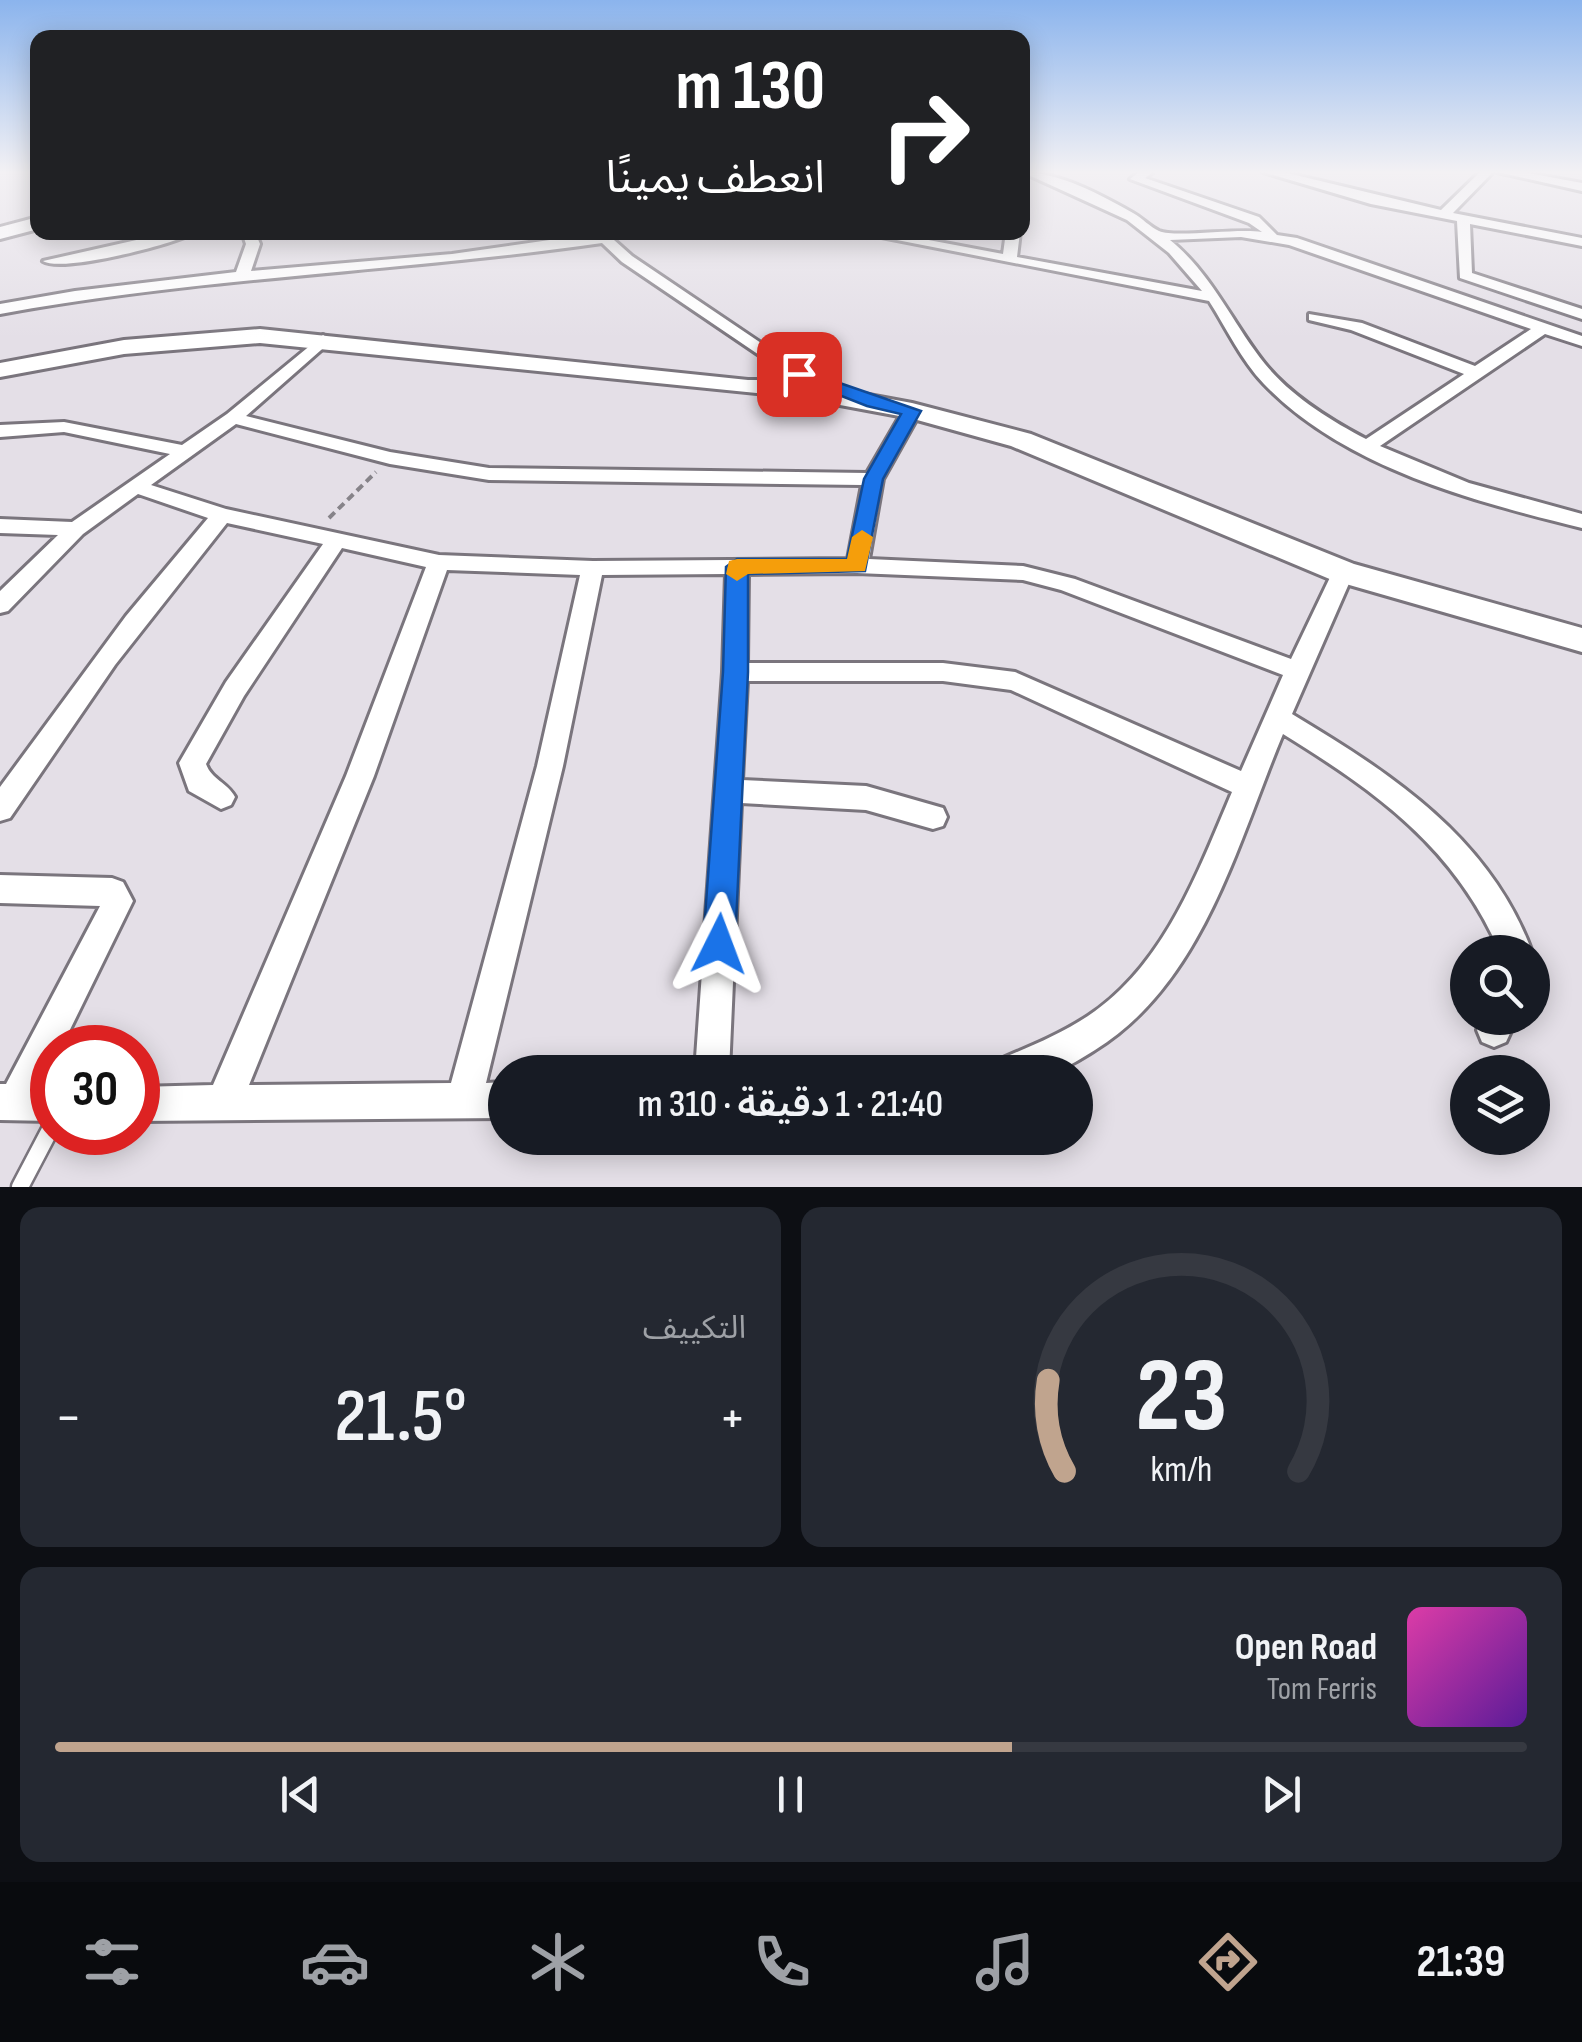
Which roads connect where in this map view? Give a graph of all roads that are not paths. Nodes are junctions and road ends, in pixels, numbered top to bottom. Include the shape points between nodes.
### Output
1 (1150, 227) edge
2 (1265, 227) edge
3 (1463, 227) edge
4 (1513, 227) edge
5 (1163, 236) junction
6 (1273, 236) junction
7 (1581, 239) edge
8 (158, 240) edge
9 (251, 240) edge
10 (579, 240) edge
11 (606, 240) edge
12 (908, 240) edge
13 (1012, 240) edge
14 (1010, 258) junction
15 (50, 261) dead end
16 (242, 276) junction
17 (1215, 298) junction
18 (0, 310) edge
19 (1582, 314) edge
20 (1314, 317) dead end
21 (1543, 328) junction
22 (323, 340) junction
23 (1582, 342) edge
24 (0, 370) edge
25 (1474, 372) junction
26 (791, 380) junction
27 (912, 411) junction
28 (233, 418) junction
29 (0, 431) edge
30 (1367, 447) junction
31 (188, 452) junction
32 (874, 479) junction
33 (136, 487) junction
34 (222, 515) junction
35 (1582, 522) edge
36 (0, 526) edge
37 (76, 529) junction
38 (324, 538) junction
39 (439, 562) junction
40 (857, 566) junction
41 (737, 567) junction
42 (593, 568) junction
43 (1343, 572) junction
44 (0, 605) edge
45 (1508, 619) junction
46 (1582, 640) edge
47 (1582, 656) edge
48 (1295, 670) junction
49 (735, 672) junction
50 (1278, 718) junction
51 (1248, 787) junction
52 (728, 791) junction
53 (221, 797) dead end
54 (0, 810) edge
55 (933, 817) dead end
56 (0, 889) edge
57 (1509, 935) edge
58 (713, 1055) edge
59 (1061, 1055) edge
60 (488, 1101) edge
61 (8, 1102) edge
62 (464, 1102) junction
63 (160, 1104) edge
64 (223, 1105) junction
65 (37, 1155) edge
66 (20, 1187) edge

1 - 5 street
2 - 6 street
3 - 19 street via 1464,274
4 - 7 street
5 - 6 street
5 - 17 street
6 - 21 street
8 - 15 street
9 - 16 street
10 - 16 street via 501,255
11 - 26 street via 749,339
12 - 14 street
13 - 14 street
14 - 17 street
16 - 18 street via 104,290
17 - 30 street via 1252,362 1277,387
20 - 25 street via 1356,326
21 - 23 street
21 - 25 street
22 - 24 street via 165,341
22 - 26 street via 718,384
22 - 28 street
25 - 30 street
26 - 27 street
27 - 32 street
27 - 43 street via 1021,440
28 - 31 street
28 - 32 street via 447,470 540,477
29 - 31 street via 64,427
30 - 35 street via 1532,510
31 - 33 street
32 - 40 street
33 - 34 street
33 - 37 street
34 - 38 street
34 - 54 street via 86,684
36 - 37 street
37 - 44 street
38 - 39 street
38 - 53 street via 192,764 199,782
39 - 42 street
39 - 64 street via 360,776
40 - 41 street
40 - 48 street via 977,568 1038,577
41 - 42 street
41 - 49 street
42 - 62 street
43 - 45 street
43 - 48 street
45 - 46 street
45 - 47 street
48 - 50 street
49 - 51 street via 942,672 1016,681
49 - 52 street
50 - 51 street
50 - 57 street via 1378,778 1445,836
51 - 59 street via 1194,919 1150,982
52 - 55 street via 866,798
52 - 58 street
56 - 61 street via 112,892 118,901
60 - 62 street
62 - 64 street
63 - 64 street
65 - 66 lane

